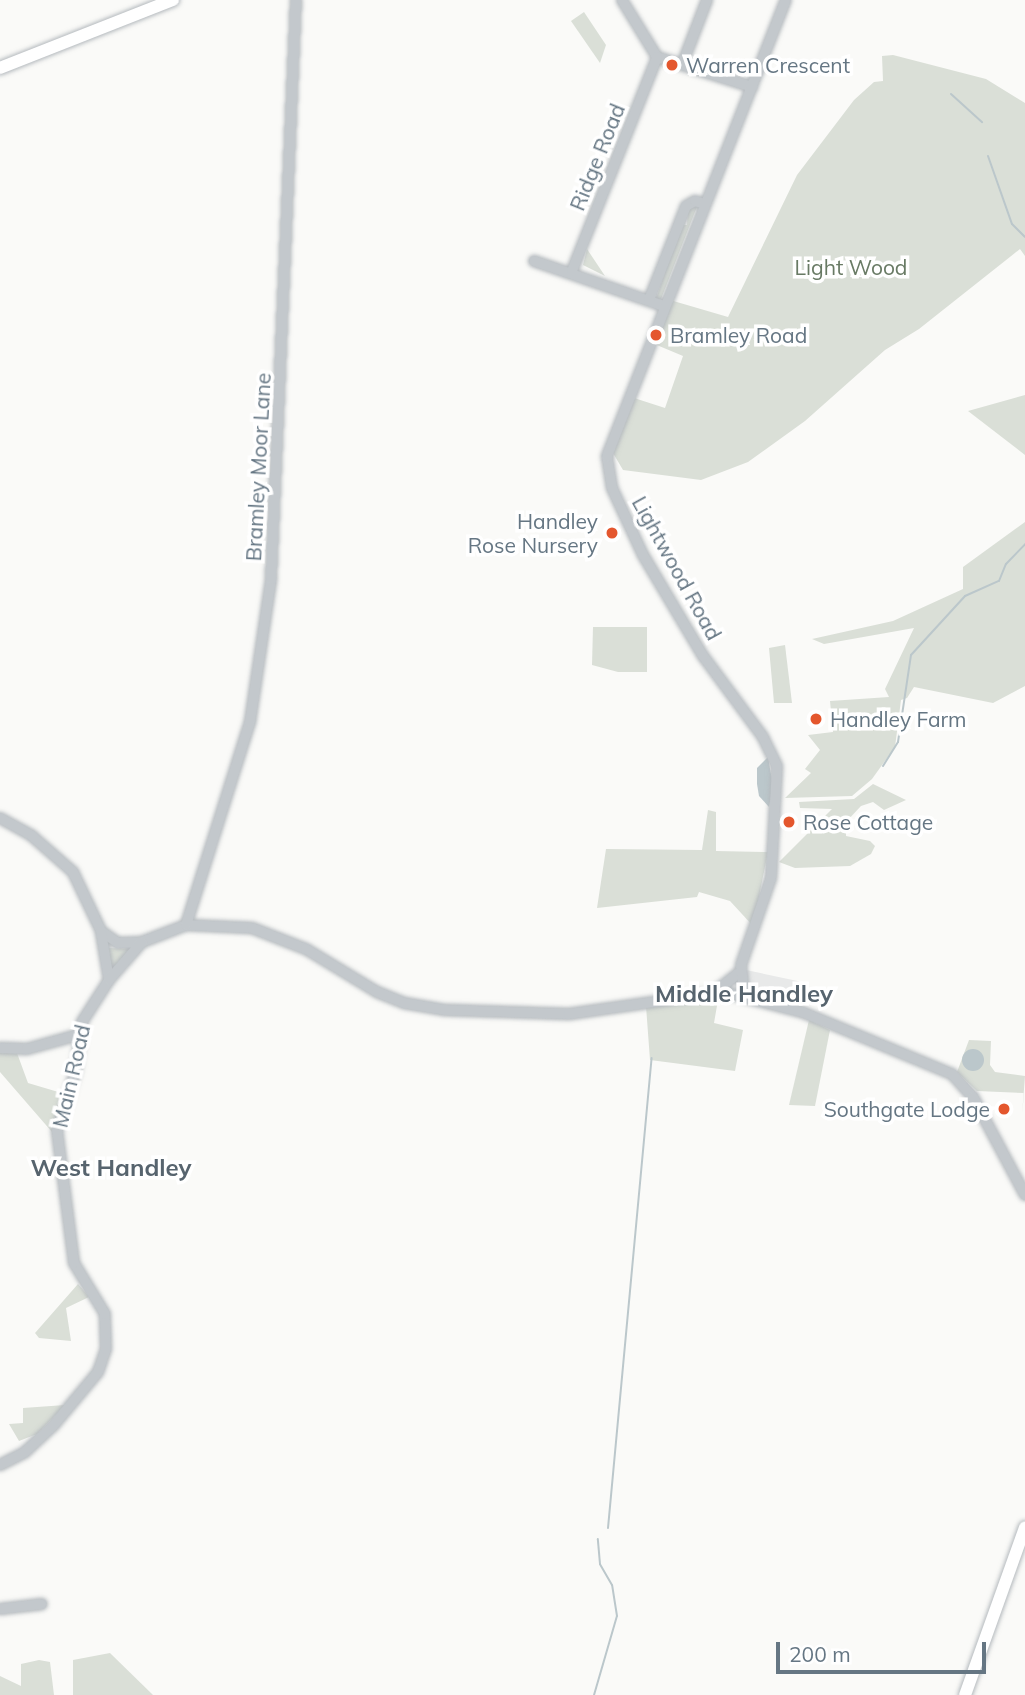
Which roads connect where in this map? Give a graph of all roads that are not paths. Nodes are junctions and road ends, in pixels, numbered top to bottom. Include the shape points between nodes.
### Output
1 (173, 0) edge
2 (296, 0) edge
3 (622, 0) edge
4 (707, 0) edge
5 (786, 0) edge
6 (657, 57) junction
7 (682, 65) junction
8 (0, 68) edge
9 (752, 87) junction
10 (705, 204) junction
11 (534, 261) dead end
12 (572, 271) junction
13 (649, 300) junction
14 (664, 306) junction
15 (0, 818) edge
16 (186, 925) junction
17 (101, 932) junction
18 (142, 942) junction
19 (740, 972) junction
20 (109, 980) junction
21 (714, 992) junction
22 (744, 994) junction
23 (78, 1035) junction
24 (0, 1048) edge
25 (1025, 1195) edge
26 (0, 1465) edge
27 (1025, 1527) edge
28 (42, 1604) dead end
29 (0, 1609) edge
30 (965, 1695) edge

1 - 8 main road
2 - 16 street, Bramley Moor Lane via 271,579 250,722
3 - 6 street
4 - 7 street
5 - 9 street, Lightwood Road
6 - 7 street
6 - 12 street, Ridge Road
7 - 9 street
9 - 10 street, Lightwood Road
10 - 13 street via 695,201 686,206
10 - 14 street, Lightwood Road
11 - 12 street
12 - 13 street
13 - 14 street
14 - 19 street, Lightwood Road via 609,444 608,472 620,508 662,588 763,737 777,766 771,878
15 - 17 street via 32,836 73,872
16 - 18 street, Main Road
16 - 21 street, Main Road via 227,925 273,933 377,992 445,1010 554,1015
17 - 18 street via 118,943
17 - 20 street
18 - 20 street, Main Road
19 - 21 street
19 - 22 street, Lightwood Road
20 - 23 street, Main Road
21 - 22 street, Main Road
22 - 25 street, Main Road via 802,1012 952,1074 973,1097
23 - 24 street via 27,1049
23 - 26 street, Main Road via 76,1070 59,1117 58,1150 74,1262 105,1314 106,1349 98,1372 53,1426 25,1452
27 - 30 main road
28 - 29 street

